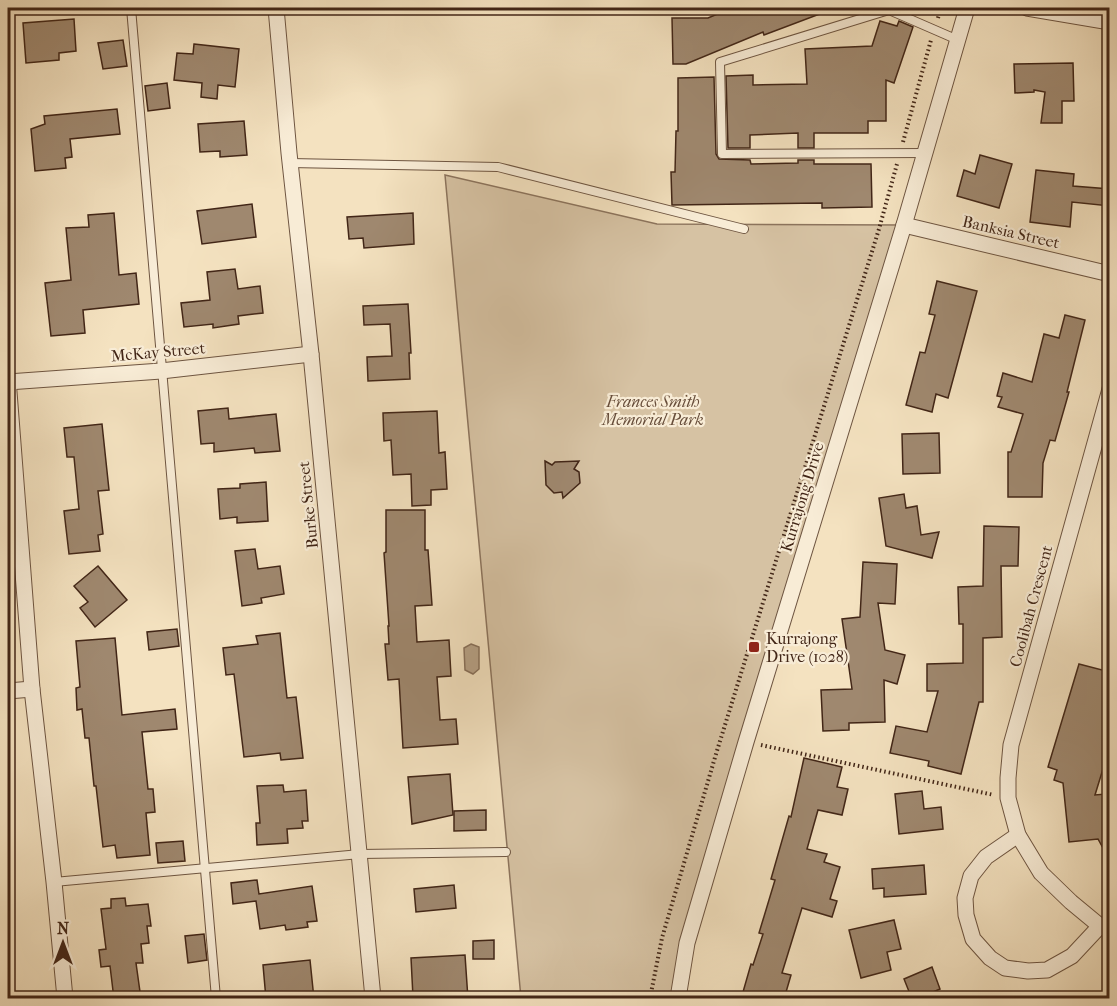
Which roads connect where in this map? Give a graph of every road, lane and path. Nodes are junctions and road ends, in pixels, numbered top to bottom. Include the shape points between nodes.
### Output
1 (131, 8) edge
2 (276, 8) edge
3 (941, 8) edge
4 (967, 8) edge
5 (1027, 8) edge
6 (1110, 22) edge
7 (934, 30) junction
8 (958, 40) junction
9 (899, 153) junction
10 (925, 153) junction
11 (290, 163) junction
12 (904, 225) junction
13 (744, 229) dead end
14 (1110, 274) edge
15 (311, 354) junction
16 (161, 371) junction
17 (8, 381) edge
18 (1110, 389) edge
19 (32, 689) junction
20 (8, 691) edge
21 (746, 742) junction
22 (1008, 798) junction
23 (1018, 835) junction
24 (506, 852) dead end
25 (360, 854) junction
26 (204, 869) junction
27 (54, 882) junction
28 (1105, 927) edge
29 (64, 999) edge
30 (216, 999) edge
31 (373, 999) edge
32 (650, 999) edge
33 (678, 999) edge

1 - 16 lane
2 - 11 street, Burke Street
3 - 7 path
4 - 8 street, Kurrajong Drive
5 - 6 street
7 - 8 lane
7 - 9 path
7 - 9 lane via 889,10 720,62 722,154
8 - 10 street, Kurrajong Drive
9 - 10 lane
9 - 32 path via 879,229 716,754 662,938
10 - 12 street, Kurrajong Drive
11 - 13 lane via 498,167
11 - 15 street, Burke Street
12 - 14 street, Banksia Street
12 - 21 street, Kurrajong Drive
15 - 16 street, McKay Street
15 - 25 street, Burke Street
16 - 17 street, McKay Street
16 - 26 lane
17 - 19 street
18 - 22 street, Coolibah Crescent via 1011,745
19 - 20 street
19 - 27 street
21 - 22 path
21 - 33 street, Kurrajong Drive via 687,943
22 - 23 street, Coolibah Crescent
23 - 28 street, Coolibah Crescent via 1041,873
23 - 28 street, Coolibah Crescent via 986,857 972,876 965,898 973,939 990,958 1005,968 1047,970 1072,956
24 - 25 lane
25 - 26 lane
25 - 31 street, Burke Street
26 - 27 lane
26 - 30 lane
27 - 29 street

